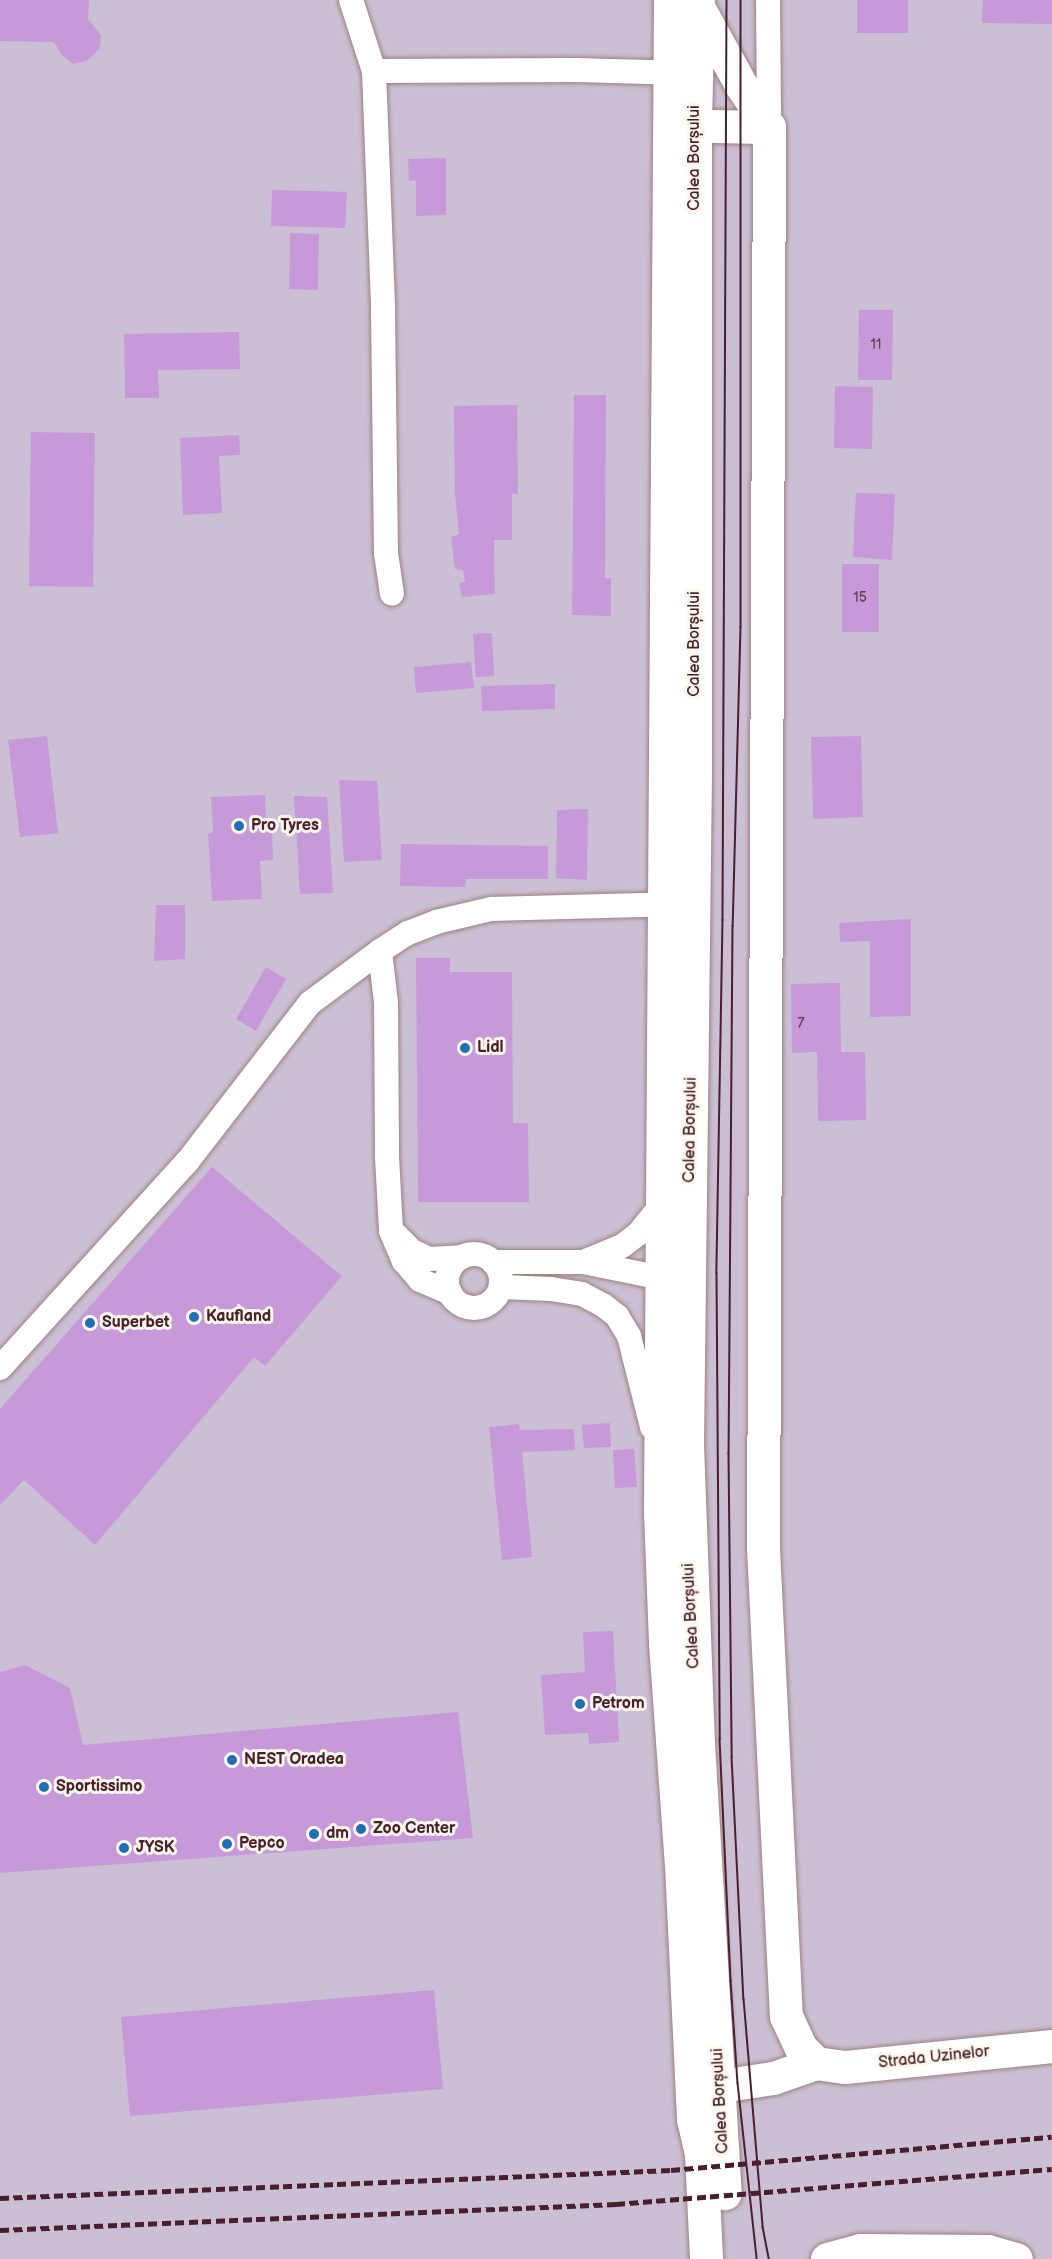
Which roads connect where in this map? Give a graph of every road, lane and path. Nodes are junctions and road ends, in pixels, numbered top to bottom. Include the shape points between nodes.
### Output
1 (351, 0) edge
2 (768, 0) edge
3 (688, 2) edge
4 (374, 71) junction
5 (684, 73) junction
6 (683, 125) junction
7 (770, 126) junction
8 (392, 594) dead end
9 (679, 904) junction
10 (380, 951) junction
11 (661, 1206) junction
12 (392, 1231) junction
13 (462, 1257) junction
14 (493, 1262) junction
15 (584, 1262) junction
16 (675, 1281) junction
17 (501, 1287) junction
18 (450, 1293) junction
19 (0, 1368) edge
20 (660, 1460) junction
21 (1052, 2046) edge
22 (816, 2063) junction
23 (720, 2086) junction
24 (703, 2246) edge
25 (827, 2259) edge
26 (1016, 2259) edge

1 - 4 street
2 - 7 street
3 - 5 main road, Calea Borșului
3 - 7 main road
4 - 5 street
4 - 8 street via 383,310 386,553
5 - 6 main road, Calea Borșului
6 - 7 main road
6 - 9 main road, Calea Borșului
7 - 22 main road via 763,1548 786,2016 801,2048
9 - 10 street via 491,909 436,922 408,933
9 - 11 main road, Calea Borșului
9 - 16 main road, Calea Borșului
10 - 12 street via 386,1003 387,1157
10 - 19 street via 310,1003 187,1162
11 - 15 street via 639,1234
11 - 16 main road, Calea Borșului
12 - 13 street via 412,1251 429,1259
12 - 18 street via 404,1261 420,1280
13 - 14 street via 478,1255
13 - 18 street via 450,1270
14 - 15 street
14 - 17 street
15 - 16 street
16 - 20 main road, Calea Borșului
16 - 23 main road, Calea Borșului
17 - 18 street via 492,1302 477,1309 463,1306
17 - 20 street via 582,1294 616,1316 629,1336
20 - 24 main road, Calea Borșului via 665,1643
21 - 22 main road, Strada Uzinelor via 845,2067
22 - 23 main road via 773,2078
23 - 24 main road, Calea Borșului
25 - 26 main road via 861,2250 988,2251

